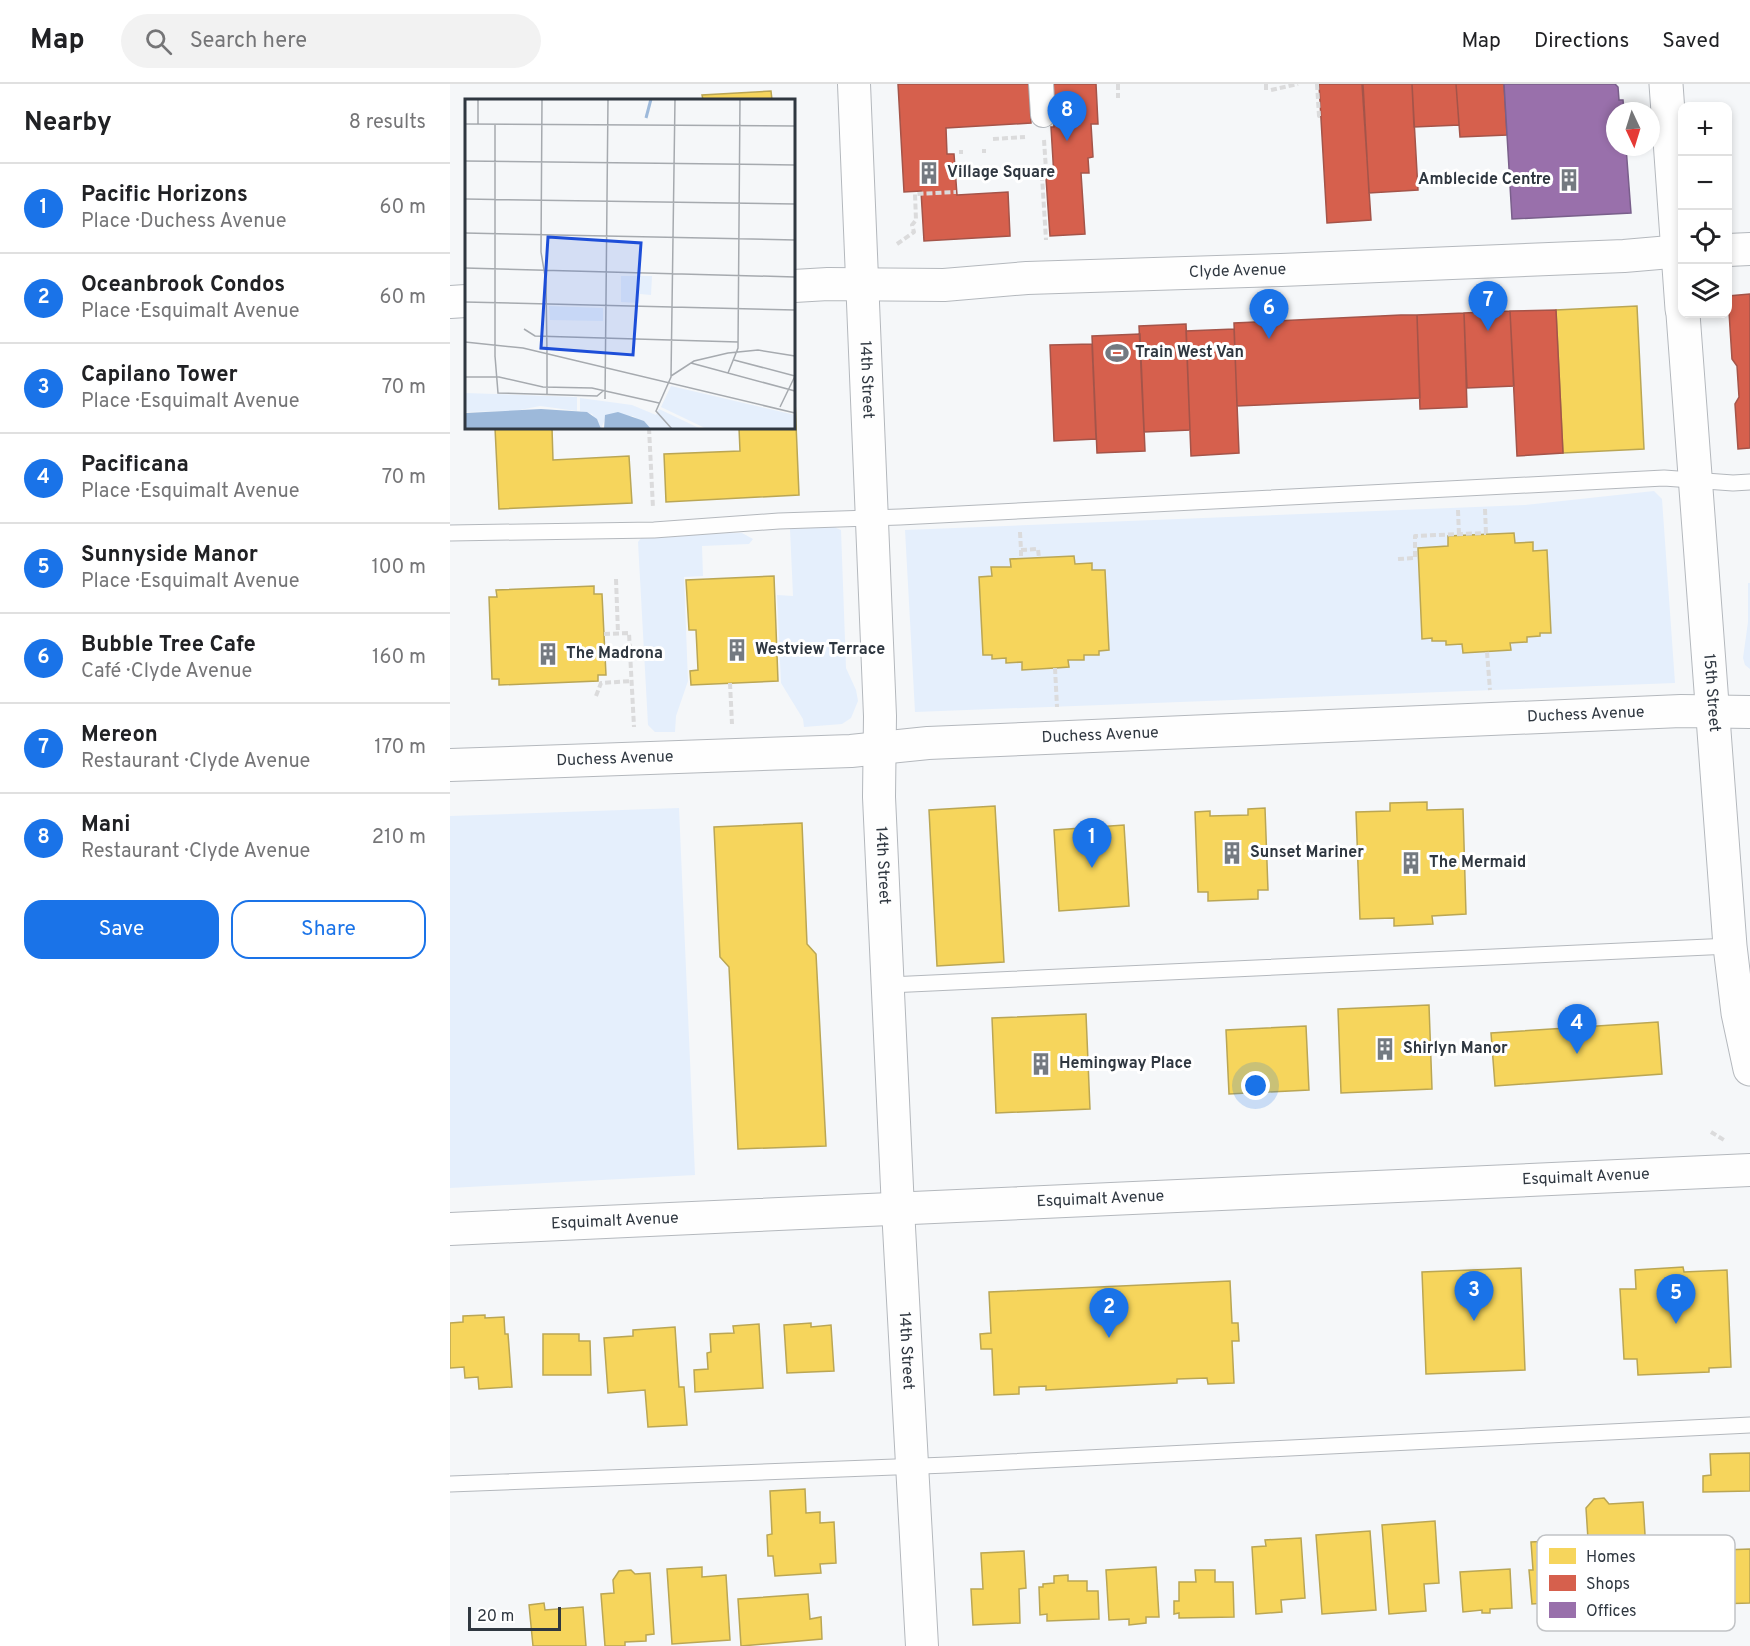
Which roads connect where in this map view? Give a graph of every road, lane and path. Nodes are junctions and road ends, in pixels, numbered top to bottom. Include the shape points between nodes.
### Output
1 (854, 84) edge
2 (1041, 84) edge
3 (1118, 84) edge
4 (1266, 84) edge
5 (1298, 84) edge
6 (1317, 84) edge
7 (1666, 84) edge
8 (1118, 98) dead end
9 (1321, 116) dead end
10 (1040, 129) junction
11 (993, 139) dead end
12 (956, 192) dead end
13 (1678, 218) edge
14 (1046, 240) dead end
15 (897, 244) dead end
16 (1750, 249) edge
17 (1732, 250) edge
18 (1678, 251) edge
19 (863, 285) junction
20 (795, 286) edge
21 (465, 301) edge
22 (450, 302) edge
23 (1683, 318) edge
24 (649, 429) edge
25 (1695, 480) junction
26 (1750, 482) edge
27 (1019, 510) junction
28 (872, 518) junction
29 (654, 530) junction
30 (450, 533) edge
31 (1486, 533) dead end
32 (1020, 550) junction
33 (1039, 558) dead end
34 (1021, 559) dead end
35 (1398, 559) dead end
36 (616, 579) dead end
37 (618, 633) junction
38 (604, 634) dead end
39 (1487, 651) dead end
40 (1055, 668) dead end
41 (632, 681) junction
42 (730, 683) dead end
43 (596, 696) dead end
44 (1491, 698) dead end
45 (1057, 711) dead end
46 (1750, 712) edge
47 (1713, 713) junction
48 (732, 725) dead end
49 (634, 731) dead end
50 (880, 747) junction
51 (450, 765) edge
52 (1730, 946) junction
53 (889, 986) junction
54 (1750, 1069) edge
55 (1750, 1170) edge
56 (898, 1209) junction
57 (450, 1229) edge
58 (1750, 1425) edge
59 (912, 1467) junction
60 (450, 1484) edge
61 (922, 1646) edge

1 - 19 street, 14th Street
2 - 10 street
3 - 8 path
4 - 5 path via 1268,90
6 - 9 path
7 - 13 main road
10 - 11 path
10 - 14 path via 1046,170 1042,176
12 - 15 path via 915,194 914,232
16 - 17 street
18 - 19 street, Clyde Avenue via 1027,278 945,285
19 - 20 street, Clyde Avenue
19 - 28 street, 14th Street
21 - 22 street
23 - 25 main road, 15th Street
24 - 29 path
25 - 26 lane
25 - 27 lane via 1664,478
25 - 47 main road, 15th Street
27 - 28 lane
27 - 32 path
28 - 29 lane
28 - 50 street, 14th Street
29 - 30 lane
31 - 35 path via 1415,536 1415,558
32 - 33 path via 1038,549
32 - 34 path
36 - 37 path
37 - 38 path
37 - 41 path via 629,633
39 - 44 path
40 - 45 path
41 - 43 path via 601,683
41 - 49 path
42 - 48 path
46 - 47 street, Duchess Avenue
47 - 50 street, Duchess Avenue via 1669,711
47 - 52 main road, 15th Street
50 - 51 street, Duchess Avenue
50 - 53 street, 14th Street
52 - 53 lane
52 - 54 main road, 15th Street
53 - 56 street, 14th Street
55 - 56 street, Esquimalt Avenue
56 - 57 street, Esquimalt Avenue
56 - 59 street, 14th Street
58 - 59 lane
59 - 60 lane
59 - 61 street, 14th Street

